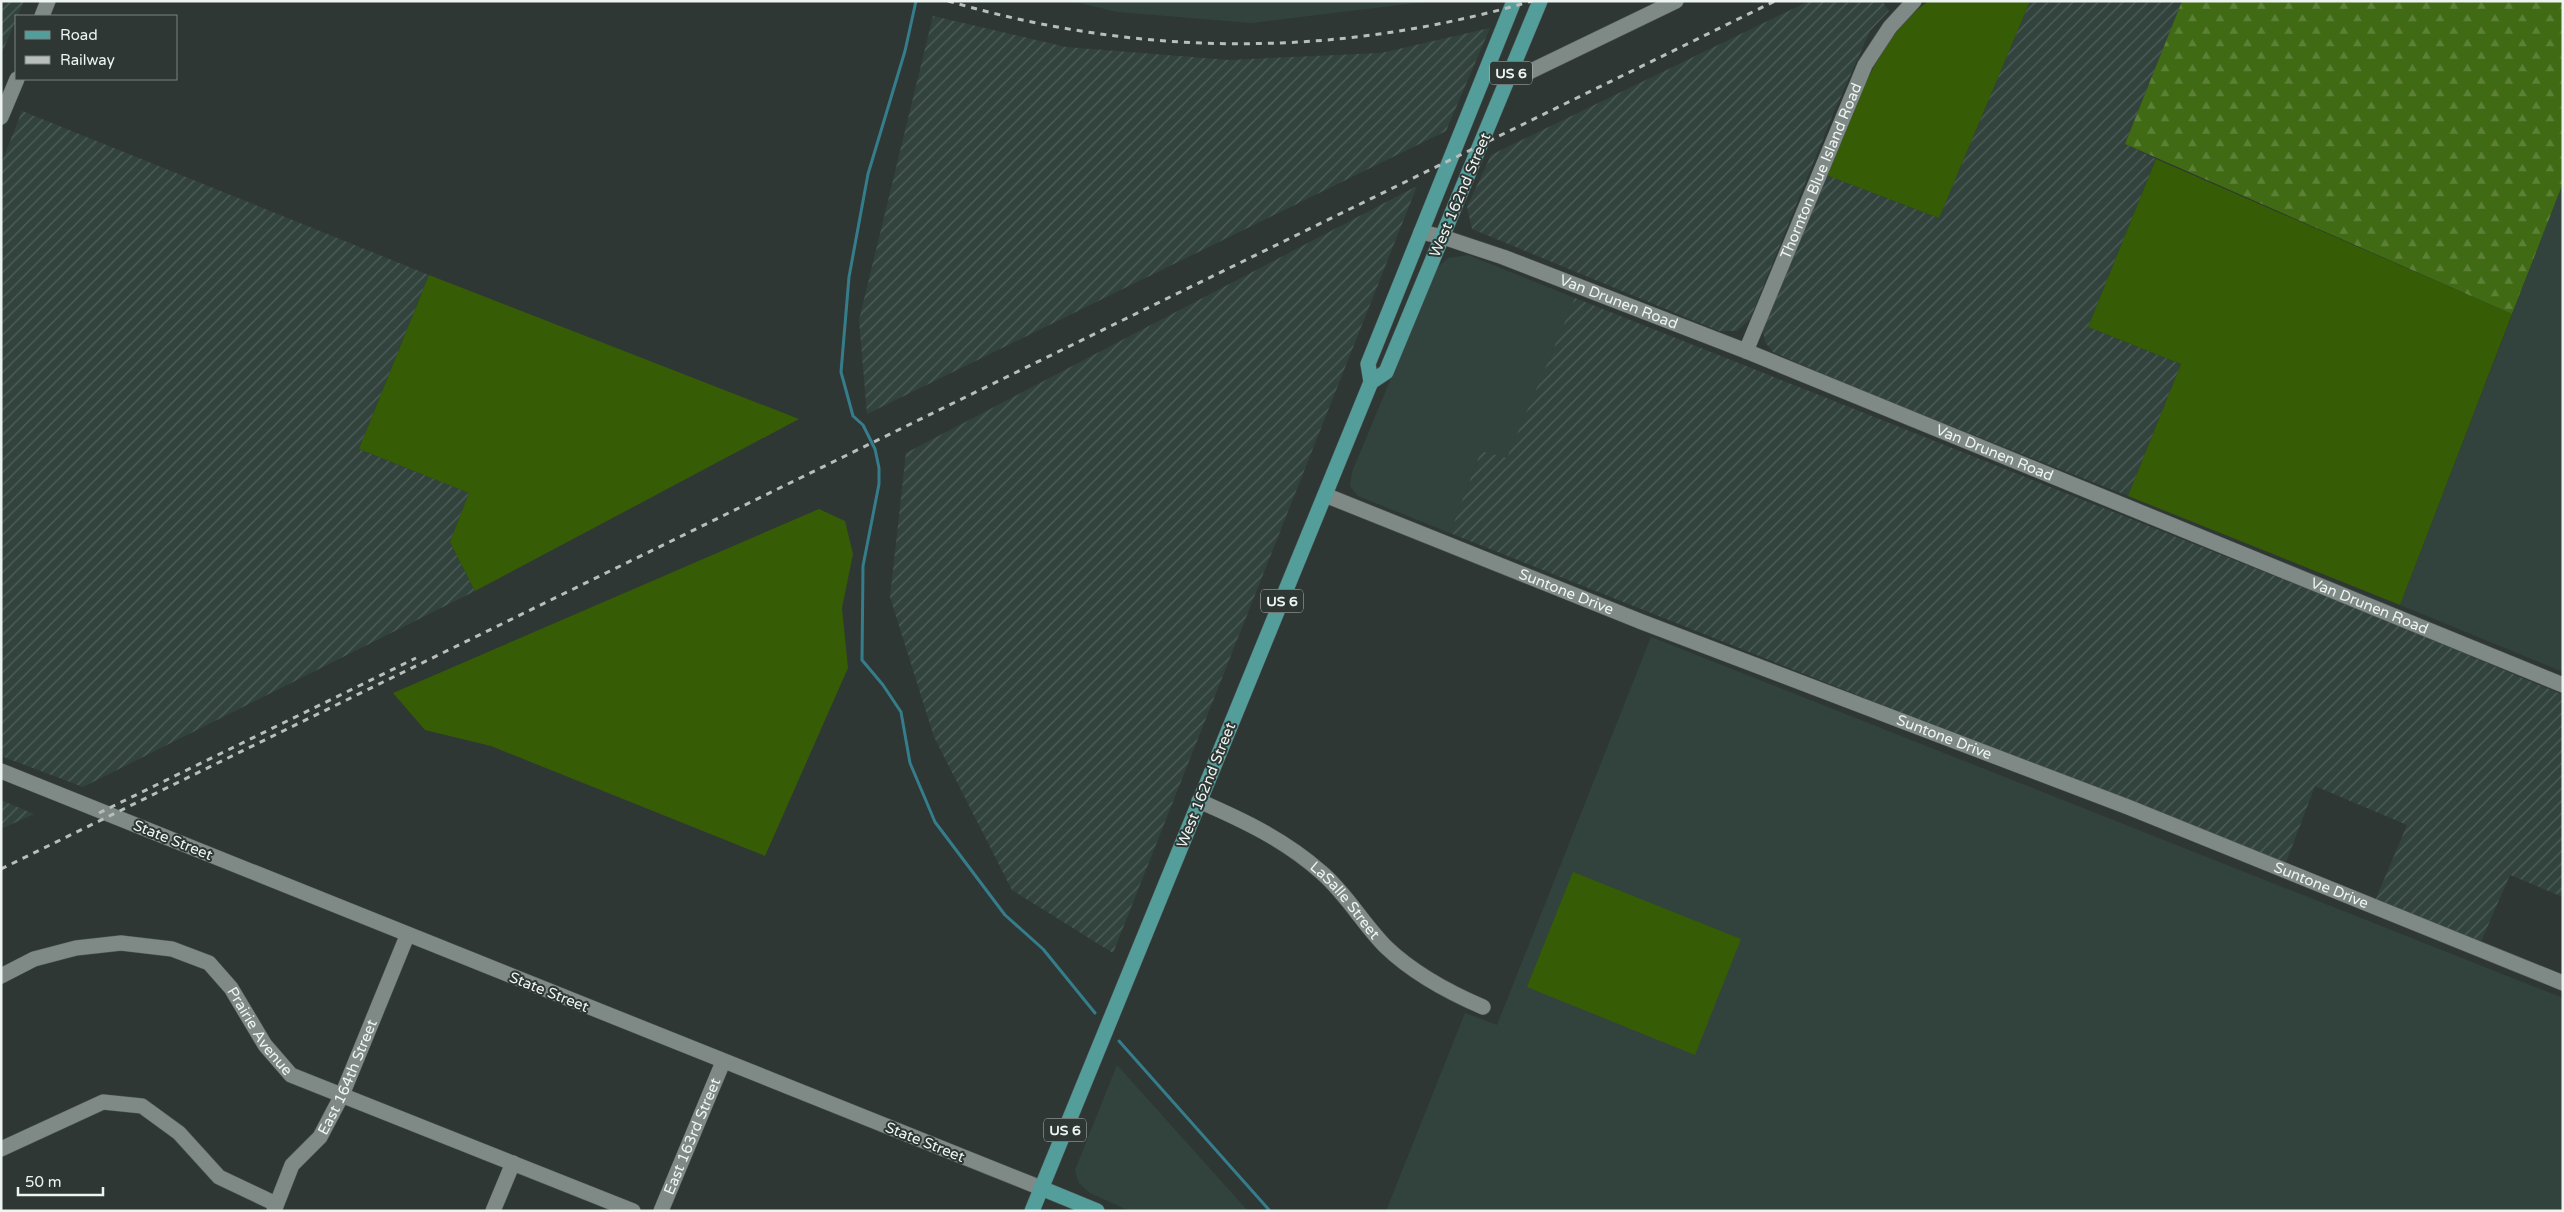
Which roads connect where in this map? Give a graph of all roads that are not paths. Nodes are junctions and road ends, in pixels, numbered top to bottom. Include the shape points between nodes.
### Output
1 (48, 1) edge
2 (1514, 1) edge
3 (1540, 1) edge
4 (1676, 1) edge
5 (1914, 1) edge
6 (42, 15) edge
7 (1488, 66) junction
8 (1511, 73) junction
9 (17, 80) edge
10 (1, 117) edge
11 (1421, 232) junction
12 (1443, 237) junction
13 (1746, 351) junction
14 (1371, 382) junction
15 (1325, 495) junction
16 (2563, 685) edge
17 (1, 771) edge
18 (1199, 801) junction
19 (408, 936) junction
20 (1, 976) edge
21 (2563, 983) edge
22 (1483, 1008) dead end
23 (723, 1062) junction
24 (342, 1096) junction
25 (1, 1149) edge
26 (513, 1163) junction
27 (1041, 1188) junction
28 (275, 1207) edge
29 (493, 1211) edge
30 (633, 1211) edge
31 (661, 1211) edge
32 (1032, 1211) edge
33 (1097, 1211) edge

1 - 6 street
2 - 7 main road, West 162nd Street / US 6
3 - 8 main road, West 162nd Street / US 6
4 - 8 street via 1529,72
5 - 13 street, Thornton Blue Island Road via 1890,27 1864,65
7 - 8 main road
7 - 11 main road, West 162nd Street / US 6
8 - 12 main road, West 162nd Street / US 6
9 - 10 street
11 - 12 street, Van Drunen Road
11 - 14 main road, West 162nd Street / US 6 via 1368,364
12 - 13 street, Van Drunen Road
12 - 14 main road, West 162nd Street / US 6 via 1386,372
13 - 16 street, Van Drunen Road
14 - 15 main road, West 162nd Street / US 6
15 - 18 main road, West 162nd Street / US 6
15 - 21 street, Suntone Drive via 1651,626 2128,807
17 - 19 street, State Street
18 - 22 street, LaSalle Street via 1284,843 1322,872 1386,947 1415,972
18 - 27 main road, West 162nd Street / US 6
19 - 23 street, State Street
19 - 24 street, East 164th Street
20 - 24 street, Prairie Avenue via 34,959 76,948 121,943 172,949 208,963 231,988 265,1045 291,1075
23 - 27 street, State Street
23 - 31 street, East 163rd Street
24 - 26 street, Prairie Avenue
24 - 28 street, East 164th Street via 320,1136 292,1165
25 - 28 street via 103,1102 142,1106 180,1133 219,1177
26 - 29 street
26 - 30 street, Prairie Avenue
27 - 32 main road, US 6
27 - 33 main road, State Street

